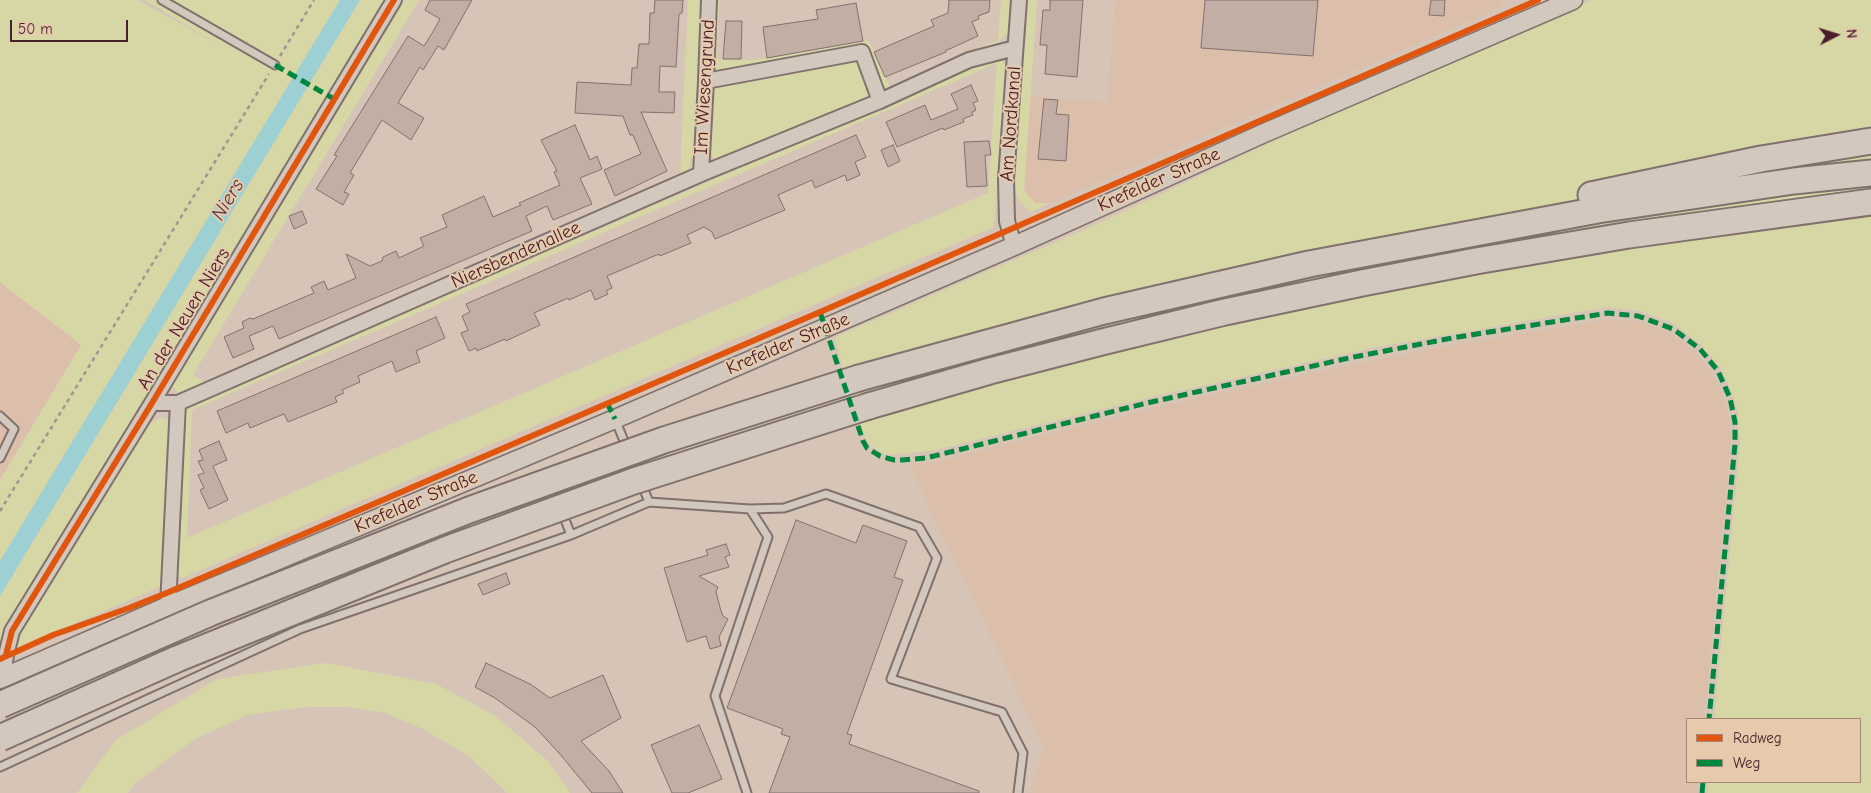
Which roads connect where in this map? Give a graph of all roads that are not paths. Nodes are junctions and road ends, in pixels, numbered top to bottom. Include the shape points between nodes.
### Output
1 (162, 0) edge
2 (394, 0) edge
3 (709, 0) edge
4 (1019, 0) edge
5 (1573, 0) edge
6 (1016, 48) junction
7 (274, 65) road end
8 (706, 81) junction
9 (880, 101) junction
10 (1871, 141) edge
11 (1871, 173) edge
12 (701, 174) junction
13 (1871, 202) edge
14 (1835, 206) junction
15 (1871, 209) edge
16 (1486, 230) junction
17 (1014, 246) junction
18 (152, 403) junction
19 (178, 403) junction
20 (0, 416) edge
21 (615, 419) junction
22 (0, 458) edge
23 (556, 498) dead end
24 (649, 502) junction
25 (750, 509) junction
26 (571, 535) junction
27 (168, 606) junction
28 (1, 680) edge
29 (0, 705) edge
30 (0, 738) edge
31 (0, 767) edge
32 (748, 793) edge
33 (1018, 793) edge

1 - 7 lane
2 - 18 street, An der Neuen Niers
3 - 8 street, Im Wiesengrund
4 - 6 street, Am Nordkanal
5 - 17 street, Krefelder Straße via 1262,134
6 - 9 street, Niersbendenallee via 969,60
6 - 17 street, Am Nordkanal via 1006,195 1007,221
8 - 9 street via 862,52
8 - 12 street, Im Wiesengrund
9 - 12 street, Niersbendenallee
10 - 16 highway via 1745,162 1592,195
11 - 16 highway via 1673,198
12 - 19 street, Niersbendenallee
13 - 14 highway
14 - 15 highway
14 - 30 highway, bridge via 1596,240 1335,288 1093,344 869,406 634,481 429,556 177,659
16 - 29 highway, bridge via 1189,290 1032,330 860,378 656,443 469,510 270,588
17 - 21 street, Krefelder Straße
18 - 19 street, Niersbendenallee
18 - 28 street, An der Neuen Niers via 12,631
19 - 27 street
20 - 22 lane via 14,429
21 - 24 lane
21 - 27 street, Krefelder Straße
23 - 26 lane
24 - 25 lane
24 - 26 lane
25 - 32 lane via 768,537 716,696
25 - 33 lane via 784,508 826,494 919,527 937,558 891,679 1002,712 1023,753
26 - 31 lane via 300,629
27 - 28 street, Krefelder Straße

